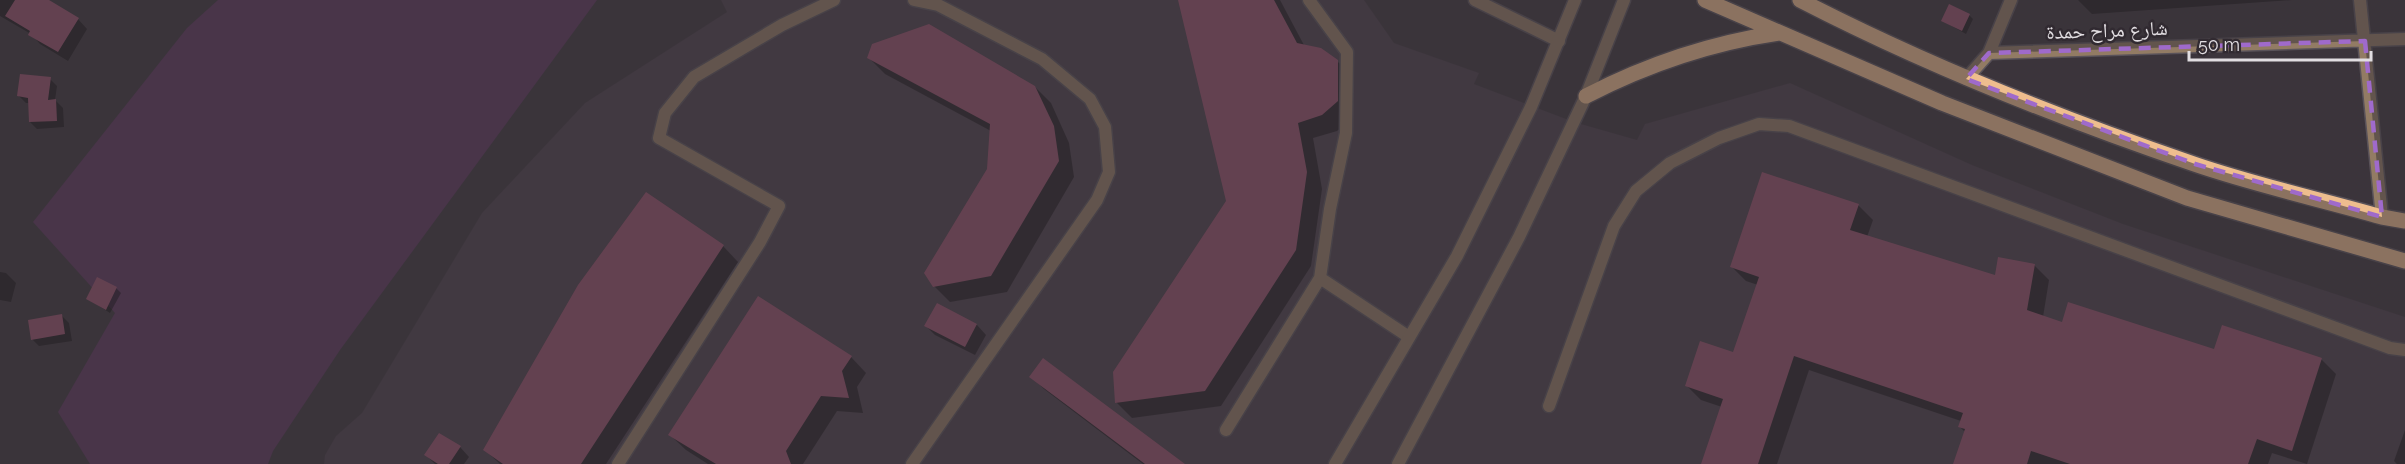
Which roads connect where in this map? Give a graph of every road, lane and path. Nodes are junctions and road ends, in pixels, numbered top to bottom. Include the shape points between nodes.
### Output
1 (834, 0) edge
2 (914, 0) edge
3 (1309, 0) edge
4 (1475, 0) edge
5 (1575, 0) edge
6 (1624, 0) edge
7 (1706, 0) edge
8 (1800, 0) edge
9 (2360, 0) edge
10 (2009, 1) edge
11 (1780, 33) junction
12 (2405, 39) edge
13 (1559, 41) junction
14 (2365, 41) junction
15 (1989, 53) junction
16 (1966, 79) junction
17 (1586, 96) junction
18 (2382, 217) junction
19 (2405, 221) edge
20 (2405, 261) edge
21 (1320, 278) junction
22 (1409, 337) junction
23 (2405, 350) edge
24 (1549, 406) dead end
25 (1226, 430) dead end
26 (618, 464) edge
27 (912, 464) edge
28 (1335, 464) edge
29 (1398, 464) edge

1 - 26 street via 782,25 694,77 665,113 658,138 779,206
2 - 27 street via 938,5 1042,59 1090,99 1105,127 1109,172 1097,200
3 - 21 street via 1347,52 1346,133
4 - 13 street
5 - 13 street
6 - 17 street
7 - 11 main road
8 - 16 main road
9 - 14 street
10 - 15 street
11 - 17 main road via 1680,54
11 - 20 main road via 1942,103 2187,198
12 - 14 street, شارع مراح حمدة
13 - 22 street via 1531,107 1462,245
14 - 15 street, شارع مراح حمدة
14 - 18 street
15 - 16 street
16 - 18 main road via 2195,164
17 - 29 street via 1519,237
18 - 19 main road
21 - 22 street
21 - 25 street
22 - 28 street
23 - 24 street via 2390,348 1789,126 1759,124 1719,138 1670,163 1636,191 1614,226

